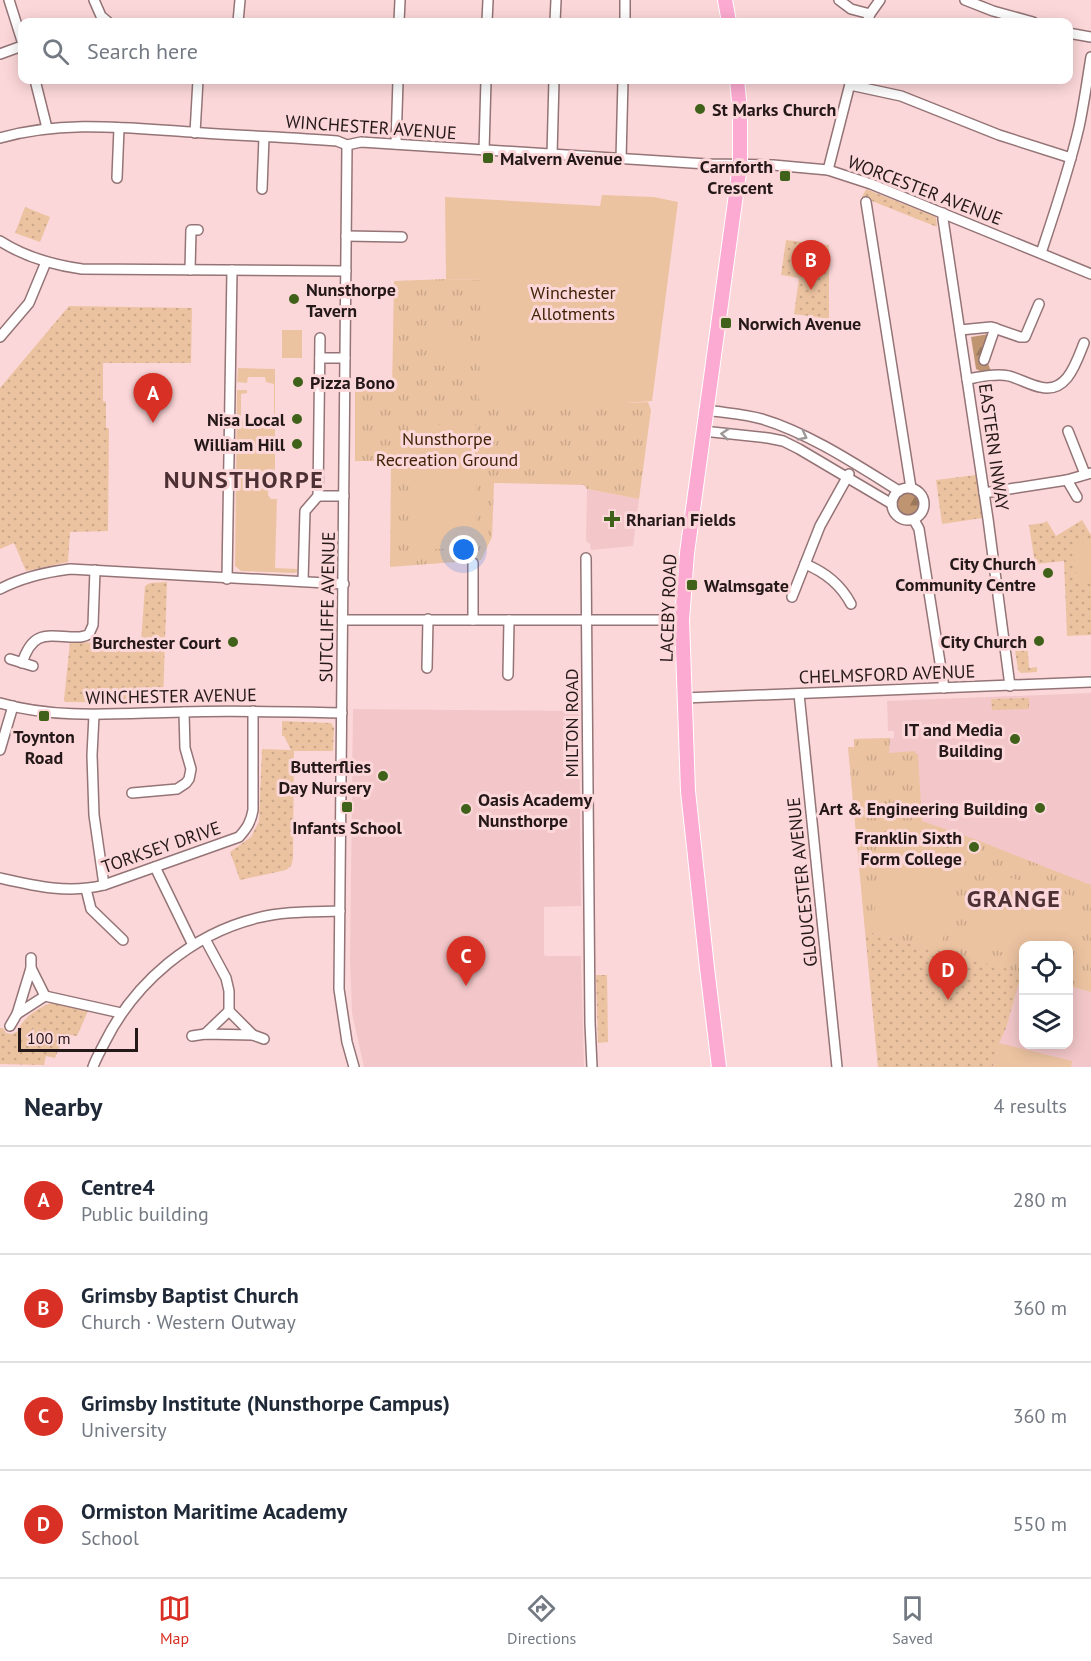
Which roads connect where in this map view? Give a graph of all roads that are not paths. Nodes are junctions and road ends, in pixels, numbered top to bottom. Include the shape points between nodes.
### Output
1 (9, 0) edge
2 (94, 0) edge
3 (240, 0) edge
4 (400, 0) edge
5 (488, 0) edge
6 (556, 0) edge
7 (626, 0) edge
8 (725, 0) edge
9 (839, 0) edge
10 (880, 0) edge
11 (965, 0) edge
12 (103, 18) edge
13 (238, 18) edge
14 (399, 18) edge
15 (487, 18) edge
16 (555, 18) edge
17 (625, 18) edge
18 (728, 18) edge
19 (869, 18) edge
20 (1018, 18) edge
21 (18, 28) edge
22 (1073, 34) edge
23 (1091, 37) edge
24 (18, 47) edge
25 (0, 54) edge
26 (1091, 57) edge
27 (35, 84) edge
28 (198, 84) edge
29 (398, 84) edge
30 (486, 84) edge
31 (554, 84) edge
32 (624, 84) edge
33 (737, 84) edge
34 (850, 84) edge
35 (858, 84) edge
36 (47, 128) junction
37 (119, 128) junction
38 (195, 133) junction
39 (264, 137) junction
40 (0, 138) edge
41 (396, 144) junction
42 (347, 145) junction
43 (484, 151) junction
44 (552, 155) junction
45 (1071, 158) junction
46 (621, 159) junction
47 (740, 165) junction
48 (828, 170) junction
49 (117, 177) dead end
50 (262, 189) dead end
51 (866, 202) dead end
52 (943, 213) junction
53 (190, 230) dead end
54 (346, 236) junction
55 (402, 237) dead end
56 (0, 241) edge
57 (1041, 253) junction
58 (46, 262) junction
59 (190, 270) junction
60 (232, 270) junction
61 (346, 271) junction
62 (1091, 274) edge
63 (1039, 304) dead end
64 (995, 328) junction
65 (960, 330) junction
66 (0, 337) edge
67 (320, 338) dead end
68 (1084, 343) dead end
69 (320, 358) junction
70 (345, 358) junction
71 (984, 360) dead end
72 (967, 379) junction
73 (707, 410) junction
74 (779, 425) junction
75 (1068, 431) dead end
76 (703, 432) junction
77 (775, 439) junction
78 (854, 464) junction
79 (1088, 473) edge
80 (847, 477) junction
81 (1066, 480) junction
82 (911, 488) junction
83 (899, 491) junction
84 (984, 493) junction
85 (318, 496) junction
86 (345, 496) junction
87 (1077, 497) dead end
88 (892, 504) junction
89 (914, 520) junction
90 (586, 558) dead end
91 (473, 563) dead end
92 (805, 564) junction
93 (95, 570) junction
94 (227, 579) junction
95 (303, 581) junction
96 (344, 584) junction
97 (0, 589) edge
98 (792, 597) dead end
99 (851, 604) dead end
100 (428, 619) junction
101 (344, 620) junction
102 (473, 620) junction
103 (509, 620) junction
104 (587, 620) junction
105 (682, 620) junction
106 (10, 659) dead end
107 (22, 663) junction
108 (33, 666) dead end
109 (427, 668) dead end
110 (508, 675) dead end
111 (1091, 682) edge
112 (1010, 686) junction
113 (944, 688) junction
114 (800, 694) junction
115 (684, 698) junction
116 (0, 703) edge
117 (13, 706) junction
118 (253, 711) junction
119 (184, 712) junction
120 (342, 713) junction
121 (94, 715) junction
122 (0, 750) edge
123 (132, 793) dead end
124 (155, 867) junction
125 (0, 878) edge
126 (104, 885) junction
127 (86, 890) junction
128 (340, 911) junction
129 (205, 939) junction
130 (123, 940) dead end
131 (193, 945) junction
132 (45, 996) junction
133 (229, 1011) junction
134 (121, 1013) junction
135 (17, 1014) junction
136 (10, 1026) dead end
137 (205, 1034) junction
138 (254, 1035) junction
139 (192, 1036) dead end
140 (264, 1039) dead end
141 (93, 1067) edge
142 (354, 1067) edge
143 (592, 1067) edge
144 (720, 1067) edge
145 (837, 1067) edge

1 - 21 street
2 - 12 street
3 - 13 street
4 - 14 street
5 - 15 street
6 - 16 street
7 - 17 street
8 - 18 highway
9 - 19 street
10 - 19 street
11 - 20 street
22 - 23 street
24 - 25 street
26 - 45 street
27 - 36 street
28 - 38 street
29 - 41 street
30 - 43 street
31 - 44 street
32 - 46 street
33 - 47 highway, LACEBY ROAD
34 - 48 street
35 - 45 street
36 - 37 street, WINCHESTER AVENUE
36 - 40 street, WINCHESTER AVENUE
37 - 38 street, WINCHESTER AVENUE
37 - 49 street
38 - 39 street, WINCHESTER AVENUE
39 - 42 street, WINCHESTER AVENUE via 337,141
39 - 50 street
41 - 42 street, WINCHESTER AVENUE
41 - 43 street, WINCHESTER AVENUE
42 - 54 street, SUTCLIFFE AVENUE
43 - 44 street, WINCHESTER AVENUE
44 - 46 street, WINCHESTER AVENUE
45 - 57 street
46 - 47 street, WINCHESTER AVENUE
47 - 48 street, WORCESTER AVENUE
47 - 73 highway, LACEBY ROAD
48 - 52 street, WORCESTER AVENUE
51 - 82 street
52 - 57 street, WORCESTER AVENUE
52 - 65 street, EASTERN INWAY
53 - 59 street
54 - 55 street
54 - 61 street, SUTCLIFFE AVENUE
56 - 58 street
57 - 62 street, WORCESTER AVENUE
58 - 59 street via 82,268
58 - 66 street via 29,303
59 - 60 street
60 - 61 street
60 - 94 street
61 - 70 street, SUTCLIFFE AVENUE
63 - 64 street via 1025,337
64 - 65 street
64 - 71 street
65 - 72 street, EASTERN INWAY
67 - 69 street
68 - 72 street via 1070,375 1057,388 1043,388 1004,376
69 - 70 street
69 - 85 street
70 - 86 street, SUTCLIFFE AVENUE
72 - 84 street, EASTERN INWAY
73 - 74 street
73 - 76 highway, LACEBY ROAD
74 - 77 street
74 -> 78 street
75 - 79 street
77 -> 76 street
76 - 105 highway, LACEBY ROAD
77 - 80 street
78 - 80 street
78 - 83 street
79 - 81 street
80 - 88 street
80 - 92 street via 820,526
81 - 84 street
81 - 87 street
82 - 83 street
82 - 89 street via 921,494 925,503
83 - 88 street
84 - 112 street, EASTERN INWAY
85 - 86 street
85 - 95 street via 305,511
86 - 96 street, SUTCLIFFE AVENUE
88 - 89 street via 898,517
89 - 113 street via 919,529
90 - 104 street, MILTON ROAD
91 - 102 street
92 - 98 street
92 - 99 street via 831,579
93 - 94 street
93 - 97 street via 55,571
93 - 107 street via 93,625 89,634 80,638 40,637 28,647
94 - 95 street
95 - 96 street
96 - 101 street, SUTCLIFFE AVENUE
100 - 101 street
100 - 102 street
100 - 109 street
101 - 120 street, SUTCLIFFE AVENUE
102 - 103 street
103 - 104 street
103 - 110 street
104 - 105 street
104 - 143 street, MILTON ROAD
105 - 115 highway, LACEBY ROAD
106 - 107 street
107 - 108 street
111 - 112 street, CHELMSFORD AVENUE
112 - 113 street, CHELMSFORD AVENUE
113 - 114 street, CHELMSFORD AVENUE
114 - 115 street, CHELMSFORD AVENUE
114 - 145 street, GLOUCESTER AVENUE
115 - 144 highway, LACEBY ROAD via 688,791
116 - 117 street, WINCHESTER AVENUE
117 - 121 street, WINCHESTER AVENUE
117 - 122 street
118 - 119 street, WINCHESTER AVENUE
118 - 120 street, WINCHESTER AVENUE
118 - 124 street, TORKSEY DRIVE via 253,810 247,828 232,840
119 - 121 street, WINCHESTER AVENUE
119 - 123 street via 189,779 177,789
120 - 128 street, SUTCLIFFE AVENUE
121 - 126 street via 94,814
124 - 126 street, TORKSEY DRIVE
124 - 131 street
125 - 127 street, TORKSEY DRIVE via 44,888
126 - 127 street, TORKSEY DRIVE
127 - 130 street via 91,909
128 - 129 street via 256,918
128 - 142 street, SUTCLIFFE AVENUE via 339,988 346,1042
129 - 131 street
129 - 133 street via 226,978
131 - 134 street via 157,972
132 - 134 street
132 - 135 street
132 - 135 street via 31,963
133 - 137 street
133 - 138 street
134 - 141 street
135 - 136 street
137 - 138 street
137 - 139 street
138 - 140 street

